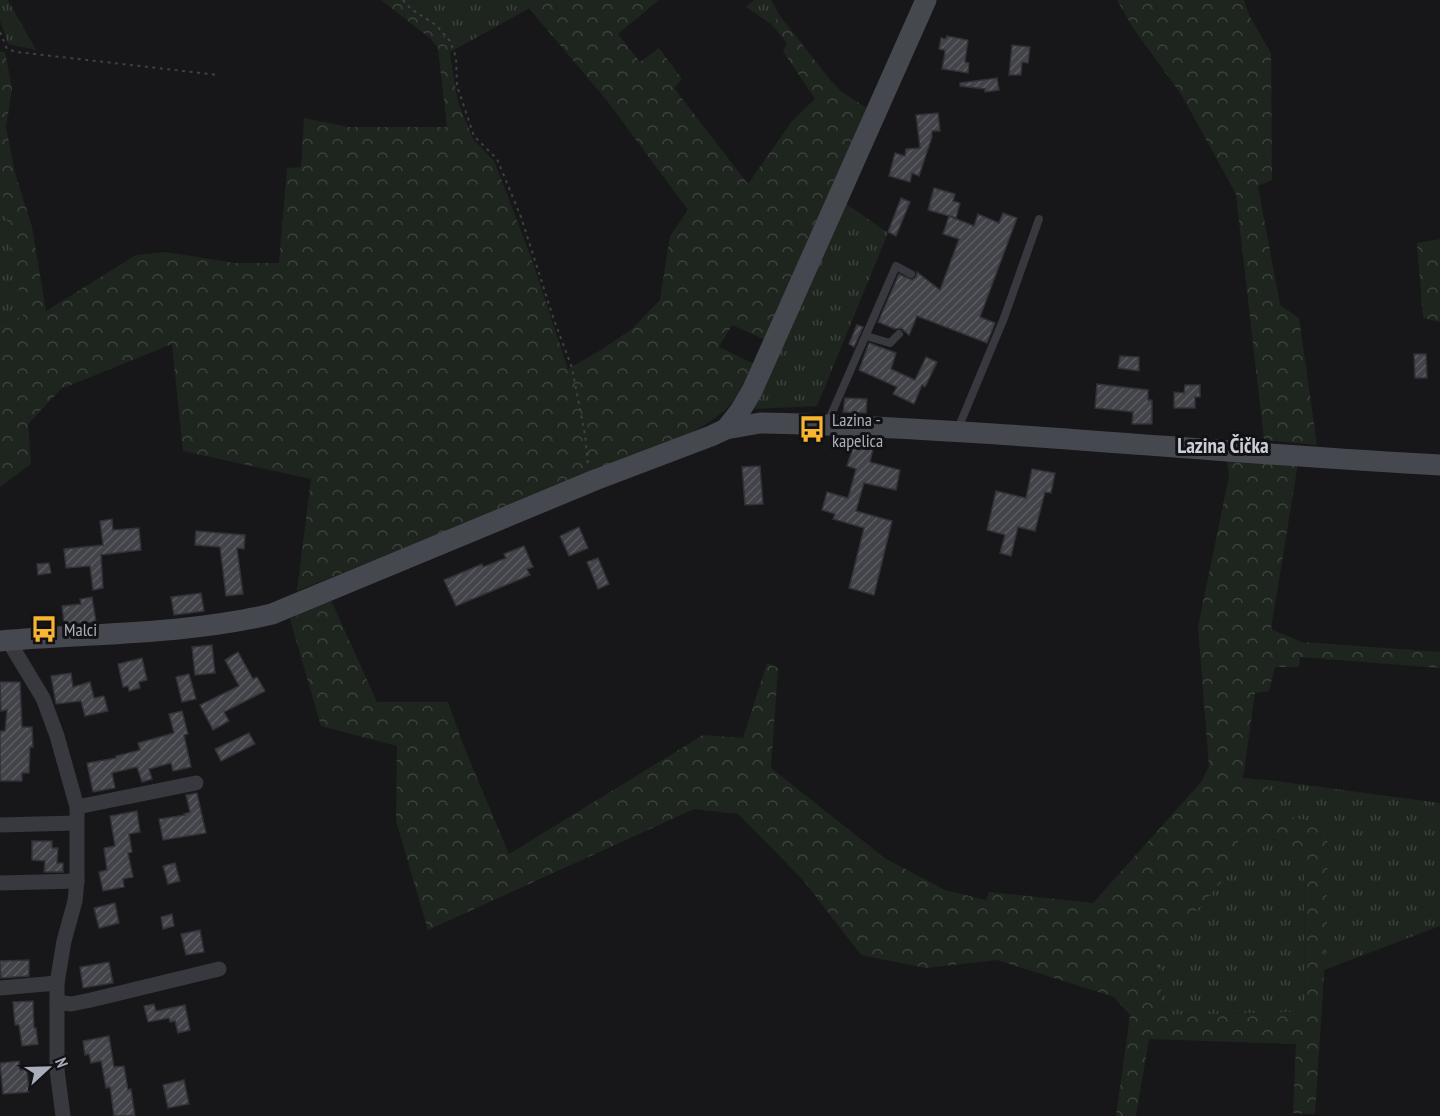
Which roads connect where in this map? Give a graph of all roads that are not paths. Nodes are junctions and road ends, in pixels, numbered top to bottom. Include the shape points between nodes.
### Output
1 (926, 0) edge
2 (1039, 219) dead end
3 (911, 274) dead end
4 (899, 334) dead end
5 (866, 336) junction
6 (827, 425) junction
7 (726, 429) junction
8 (956, 432) junction
9 (1440, 465) edge
10 (4, 640) edge
11 (196, 783) dead end
12 (77, 807) junction
13 (76, 823) junction
14 (0, 825) edge
15 (77, 881) junction
16 (0, 883) edge
17 (219, 969) dead end
18 (57, 983) junction
19 (0, 988) edge
20 (57, 1002) junction
21 (63, 1116) edge

1 - 7 main road via 752,391
2 - 8 lane via 1004,318
3 - 5 lane via 896,266
4 - 5 lane via 890,343
5 - 6 lane
6 - 7 main road via 760,423
6 - 8 main road
7 - 10 main road via 272,614 195,627
8 - 9 main road
10 - 12 street via 43,698
11 - 12 street
12 - 13 street
13 - 14 street
13 - 15 street
15 - 16 street
15 - 18 street
17 - 20 street via 81,1002
18 - 19 street
18 - 20 street
20 - 21 street via 57,1070

